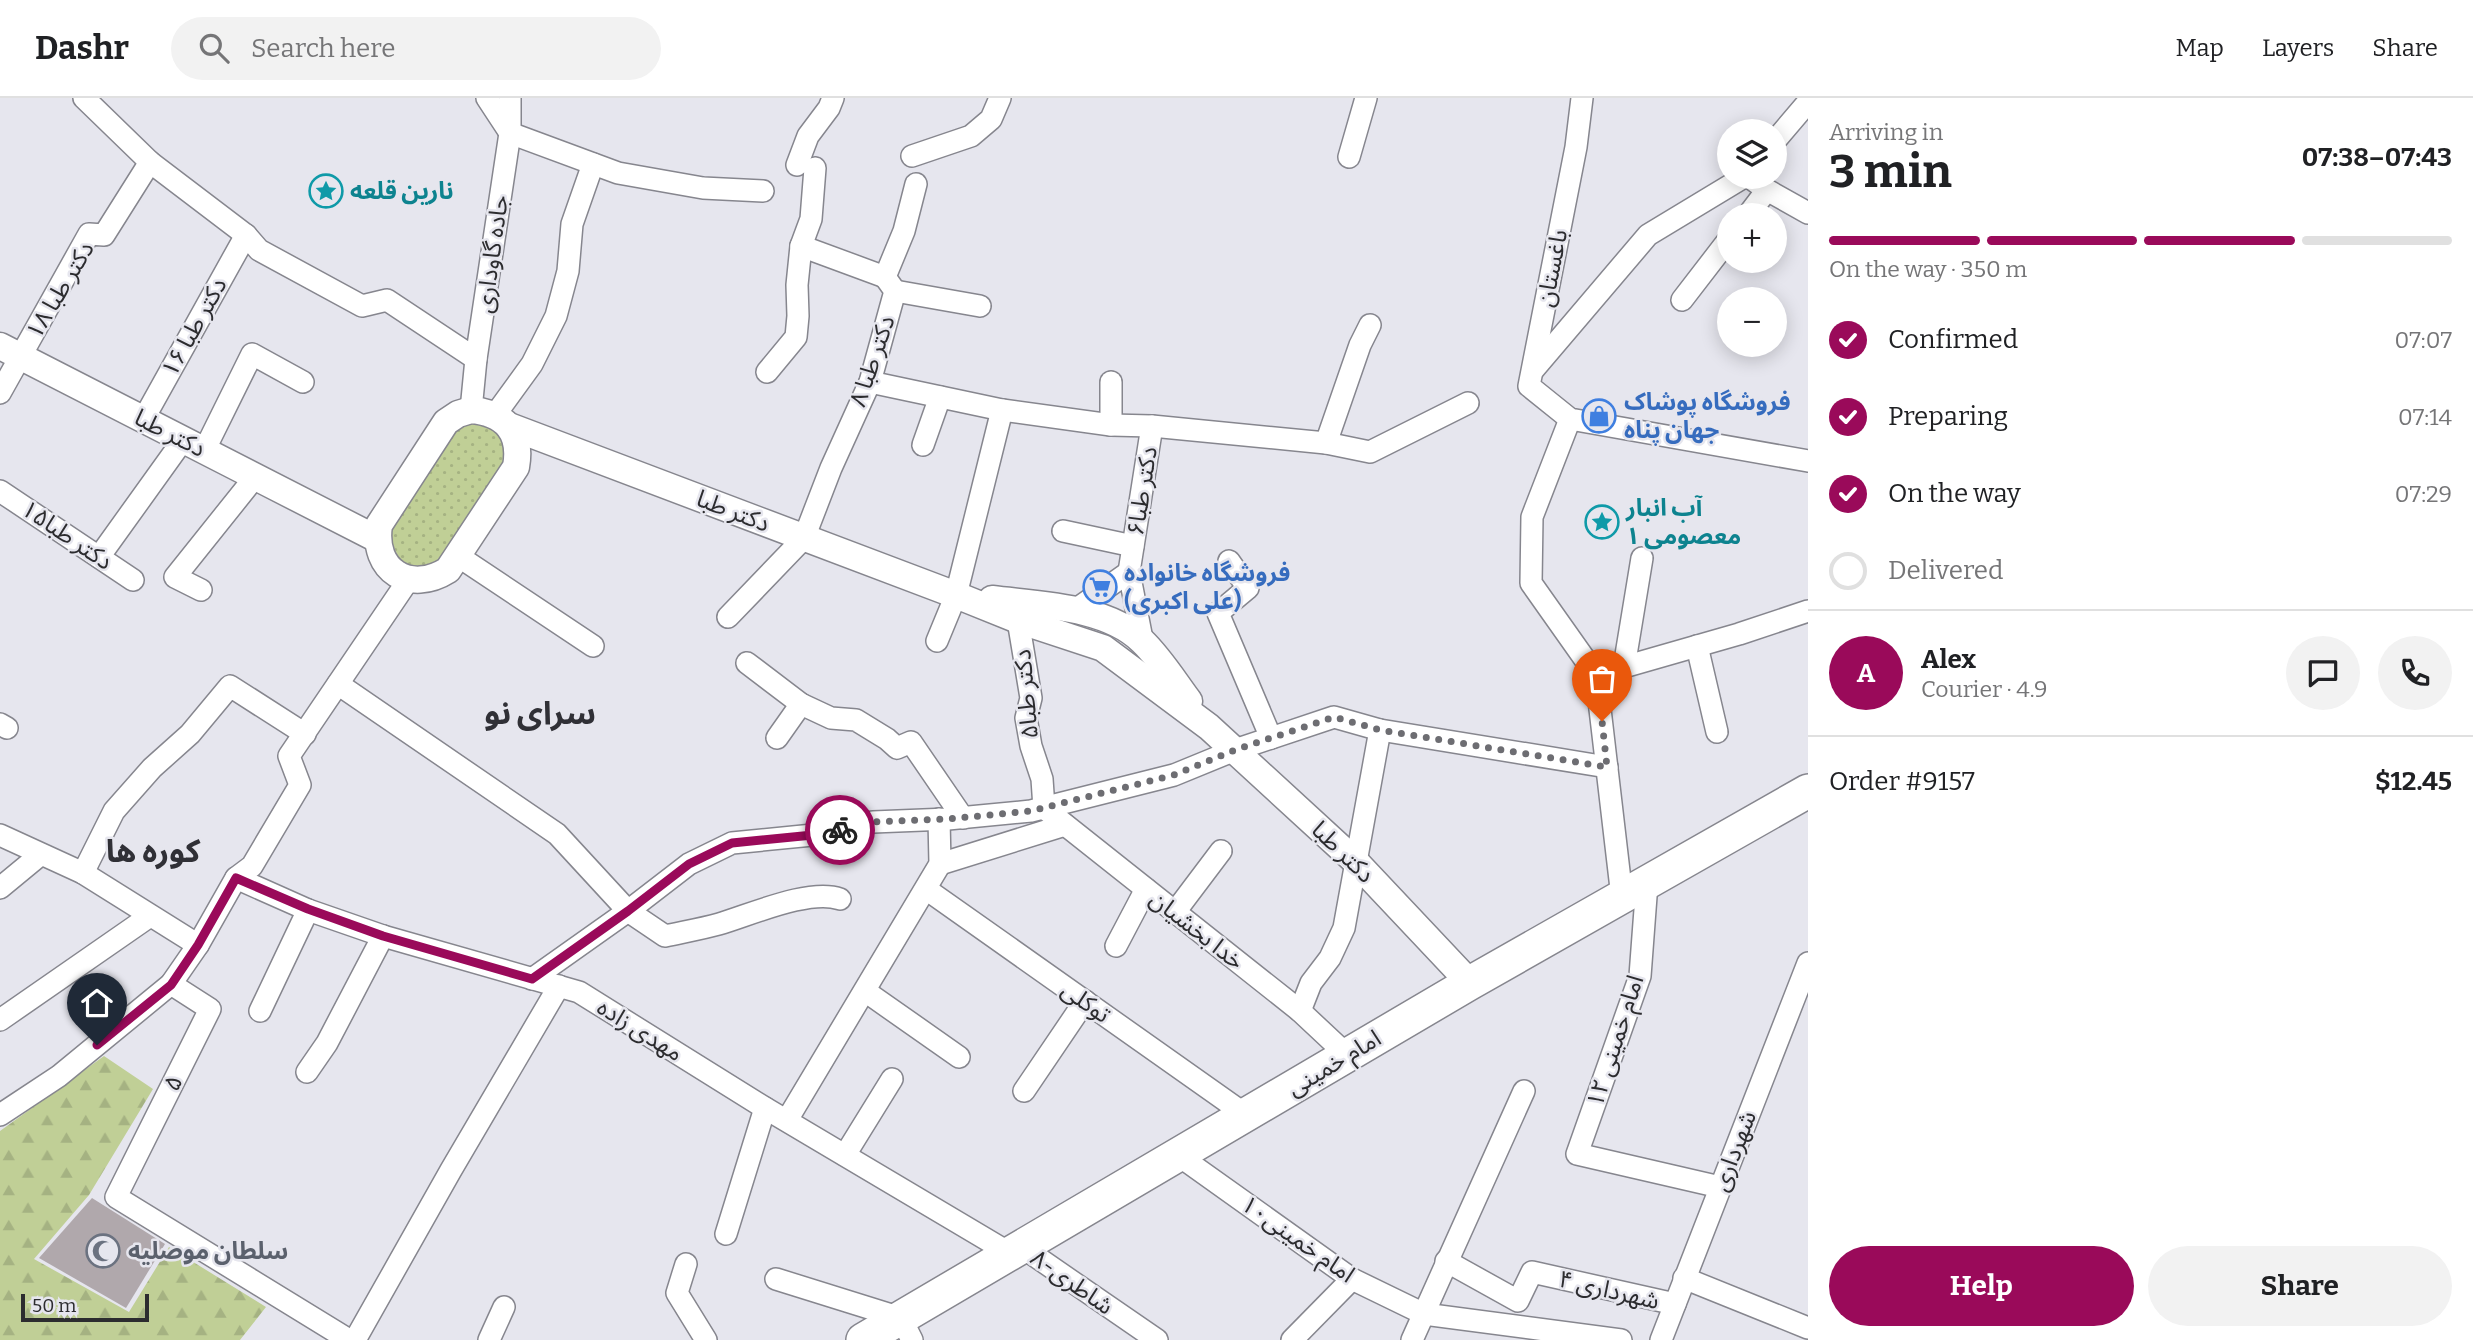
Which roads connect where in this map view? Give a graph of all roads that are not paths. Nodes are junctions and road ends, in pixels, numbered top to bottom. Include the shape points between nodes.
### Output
1 (84, 98) edge
2 (487, 98) edge
3 (510, 98) edge
4 (833, 98) edge
5 (1000, 98) edge
6 (1366, 98) edge
7 (1582, 98) edge
8 (1808, 102) edge
9 (1787, 127) edge
10 (510, 133) junction
11 (912, 156) dead end
12 (1349, 157) dead end
13 (150, 162) junction
14 (593, 164) junction
15 (916, 184) dead end
16 (1727, 189) edge
17 (1767, 190) joint
18 (763, 191) dead end
19 (1757, 203) edge
20 (1808, 213) edge
21 (246, 235) junction
22 (801, 246) junction
23 (1717, 255) edge
24 (890, 284) junction
25 (1682, 300) dead end
26 (980, 306) dead end
27 (1370, 325) dead end
28 (10, 352) edge
29 (476, 359) junction
30 (1532, 371) junction
31 (767, 372) dead end
32 (303, 382) dead end
33 (870, 382) junction
34 (1111, 382) dead end
35 (0, 393) edge
36 (940, 397) junction
37 (1468, 403) dead end
38 (1002, 410) junction
39 (492, 417) junction
40 (1570, 419) junction
41 (143, 420) junction
42 (1111, 425) junction
43 (1152, 426) junction
44 (1326, 443) junction
45 (194, 445) junction
46 (923, 446) dead end
47 (1808, 461) edge
48 (255, 477) junction
49 (0, 491) edge
50 (1063, 531) dead end
51 (804, 538) junction
52 (377, 539) junction
53 (1133, 546) junction
54 (458, 556) junction
55 (99, 557) junction
56 (1642, 558) dead end
57 (1229, 561) dead end
58 (1129, 572) junction
59 (409, 579) junction
60 (133, 580) dead end
61 (201, 590) dead end
62 (956, 594) junction
63 (1075, 610) junction
64 (1808, 611) edge
65 (728, 617) dead end
66 (1018, 620) junction
67 (1112, 621) junction
68 (1142, 639) junction
69 (937, 641) dead end
70 (593, 646) dead end
71 (1697, 646) junction
72 (1102, 649) junction
73 (747, 663) dead end
74 (1624, 667) junction
75 (1596, 675) junction
76 (338, 684) junction
77 (802, 704) junction
78 (1209, 727) junction
79 (1380, 730) junction
80 (1717, 732) dead end
81 (305, 734) junction
82 (777, 738) dead end
83 (1271, 738) junction
84 (1235, 750) junction
85 (1607, 767) junction
86 (1808, 791) edge
87 (1044, 808) junction
88 (963, 818) junction
89 (939, 819) junction
90 (1065, 825) junction
91 (0, 835) edge
92 (1221, 851) dead end
93 (40, 855) junction
94 (1355, 860) junction
95 (940, 864) junction
96 (83, 873) junction
97 (236, 878) junction
98 (0, 888) edge
99 (926, 889) junction
100 (1146, 889) junction
101 (1634, 890) junction
102 (840, 899) dead end
103 (308, 909) junction
104 (628, 911) junction
105 (1175, 912) junction
106 (150, 916) junction
107 (383, 936) junction
108 (198, 945) junction
109 (1115, 946) dead end
110 (1808, 963) edge
111 (532, 979) junction
112 (1470, 983) junction
113 (171, 985) junction
114 (558, 986) junction
115 (864, 991) junction
116 (1085, 1001) junction
117 (260, 1011) dead end
118 (1300, 1011) junction
119 (0, 1020) edge
120 (1348, 1055) junction
121 (959, 1057) dead end
122 (307, 1072) dead end
123 (892, 1079) dead end
124 (1024, 1091) dead end
125 (1524, 1091) dead end
126 (765, 1108) junction
127 (0, 1115) edge
128 (1246, 1115) junction
129 (787, 1121) junction
130 (845, 1155) junction
131 (1178, 1156) junction
132 (1720, 1187) junction
133 (726, 1234) dead end
134 (1017, 1251) junction
135 (1446, 1261) junction
136 (687, 1264) dead end
137 (1684, 1278) junction
138 (776, 1279) dead end
139 (1352, 1279) junction
140 (1675, 1304) junction
141 (504, 1307) dead end
142 (1424, 1314) junction
143 (1808, 1328) edge
144 (907, 1329) edge
145 (325, 1334) edge
146 (349, 1340) edge
147 (355, 1340) edge
148 (489, 1340) edge
149 (706, 1340) edge
150 (863, 1340) edge
151 (1157, 1340) edge
152 (1292, 1340) edge
153 (1412, 1340) edge
154 (1621, 1340) edge
155 (1661, 1340) edge

1 - 13 street
2 - 10 street
3 - 10 street, جاده گاوداری
4 - 22 street via 808,136 811,219
5 - 11 street via 991,119 971,136
6 - 12 street
7 - 30 street, باغستان
8 - 9 street
10 - 14 street
10 - 29 street, جاده گاوداری
13 - 21 street
13 - 28 street, دکتر طبا ۱۸ via 104,235 89,234
14 - 18 street via 703,188
14 - 39 street via 572,224 568,271 556,316 532,364
15 - 24 street, دکتر طبا ۸
16 - 30 street via 1648,235
17 - 19 street
17 - 20 street
21 - 29 street via 259,250 362,306 387,300
21 - 41 street, دکتر طبا ۱۶
22 - 24 street
22 - 31 street via 796,337
23 - 25 street
24 - 26 street
24 - 33 street, دکتر طبا ۸
27 - 44 street
28 - 35 street
28 - 41 street, دکتر طبا
29 - 39 street, جاده گاوداری
30 - 40 street via 1529,386
32 - 45 street via 252,354
33 - 36 street
33 - 51 street, دکتر طبا ۸
34 - 42 street
36 - 38 street
36 - 46 street
37 - 44 street via 1370,452
38 - 42 street
38 - 62 street
39 - 51 street, دکتر طبا
39 - 52 street via 458,414 446,422 379,525
39 - 54 street via 516,439 516,467
40 - 47 street
40 - 75 street via 1532,517 1531,583
41 - 45 street, دکتر طبا
42 - 43 street
43 - 44 street
43 - 53 street, دکتر طبا۶
45 - 48 street, دکتر طبا
45 - 55 street
48 - 52 street, دکتر طبا
48 - 61 street via 175,577
49 - 55 street, دکتر طبا۱۵
50 - 53 street
51 - 62 street, دکتر طبا
51 - 65 street
52 - 59 street via 386,565
53 - 58 street, دکتر طبا۶
54 - 59 street via 449,570 436,578
54 - 70 street
55 - 60 street, دکتر طبا۱۵
56 - 74 street
57 - 83 street via 1248,588 1219,613
58 - 63 street
58 - 68 street, دکتر طبا۶
59 - 76 street
62 - 63 street, دکتر طبا
62 - 66 street, دکتر طبا
62 - 69 street
63 - 67 street, دکتر طبا
64 - 71 street
66 - 72 street, دکتر طبا
66 - 87 street, دکتر طبا۵ via 1031,698 1026,718 1042,779
67 - 68 street, دکتر طبا
67 - 72 street
68 - 78 street, دکتر طبا
71 - 74 street
71 - 80 street
72 - 78 street, دکتر طبا
73 - 77 street
74 - 75 street
75 - 85 street, امام خمینی ۱۲
76 - 81 street
76 - 104 street via 557,834
77 - 82 street
77 - 88 street via 831,718 856,720 897,748 911,742
78 - 84 street, دکتر طبا
79 - 83 street via 1334,717
79 - 85 street
79 - 94 street
81 - 96 street via 230,686 114,811
81 - 97 street via 289,756 300,785 252,866
83 - 84 street
84 - 87 street via 1174,775
84 - 94 street, دکتر طبا
85 - 101 street, امام خمینی ۱۲
86 - 101 main road, امام خمینی
87 - 88 street
87 - 90 street, خدا بخشیان
88 - 89 street
89 - 95 street
89 - 104 street via 873,822 823,834 732,843 689,864
90 - 95 street
90 - 100 street, خدا بخشیان
91 - 93 street
92 - 105 street
93 - 96 street
93 - 98 street
94 - 112 street, دکتر طبا
94 - 118 street via 1344,928
95 - 99 street
96 - 106 street
97 - 103 street, مهدی زاده
97 - 108 street
99 - 115 street
99 - 116 street, توکلی
100 - 105 street, خدا بخشیان
100 - 109 street
101 - 112 main road, امام خمینی
101 - 132 street, امام خمینی ۱۲ via 1640,976 1577,1154
102 - 104 street via 829,895 811,898 665,936
103 - 107 street, مهدی زاده
103 - 117 street
104 - 111 street
105 - 118 street, خدا بخشیان
106 - 108 street
106 - 119 street
107 - 111 street, مهدی زاده
107 - 122 street
108 - 113 street
110 - 132 street, شهرداری
111 - 114 street, مهدی زاده
112 - 120 main road, امام خمینی
113 - 127 street via 59,1076
113 - 145 street, ۵ via 210,1009 116,1197
114 - 126 street, مهدی زاده via 579,992
114 - 147 street
115 - 121 street
115 - 129 street
116 - 124 street
116 - 128 street, توکلی
118 - 120 street, خدا بخشیان
120 - 128 main road, امام خمینی
123 - 130 street
125 - 135 street
126 - 129 street, مهدی زاده
126 - 133 street
128 - 131 main road, امام خمینی
129 - 130 street, مهدی زاده
130 - 134 street, مهدی زاده
131 - 134 main road, امام خمینی
131 - 139 street, امام خمینی۱۰
132 - 137 street, شهرداری
134 - 144 main road, امام خمینی
134 - 151 street, ۸-شاطری
135 - 140 street, شهرداری ۴ via 1518,1301 1532,1272
135 - 142 street
136 - 149 street via 677,1293
137 - 140 street, شهرداری
137 - 143 street
138 - 144 street
139 - 142 street, امام خمینی۱۰
139 - 152 street
140 - 155 street, شهرداری
141 - 148 street
142 - 153 street
142 - 154 street, امام خمینی۱۰
144 - 150 main road, امام خمینی
145 - 146 street

